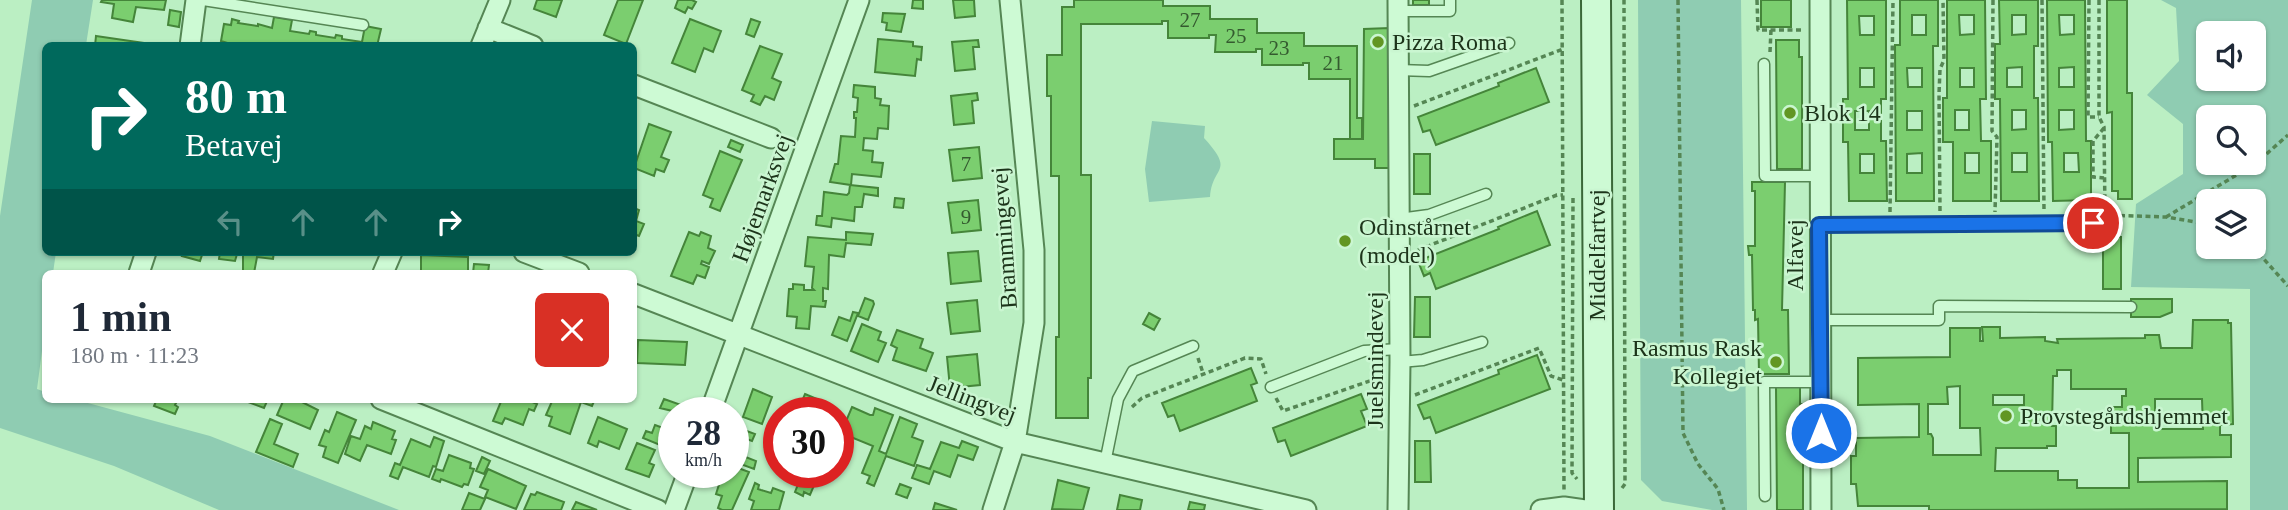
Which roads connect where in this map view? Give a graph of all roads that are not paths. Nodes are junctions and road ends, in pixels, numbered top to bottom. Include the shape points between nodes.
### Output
1 (196, 0) edge
2 (203, 0) edge
3 (500, 0) edge
4 (859, 0) edge
5 (1010, 0) edge
6 (1450, 0) edge
7 (1596, 0) edge
8 (1820, 0) edge
9 (1398, 6) edge
10 (363, 25) dead end
11 (484, 37) edge
12 (191, 42) edge
13 (511, 42) edge
14 (1509, 43) dead end
15 (1764, 64) dead end
16 (1398, 70) junction
17 (637, 86) edge
18 (771, 138) dead end
19 (1819, 176) junction
20 (1486, 194) dead end
21 (1399, 219) junction
22 (2093, 223) road end
23 (1819, 225) junction
24 (534, 256) edge
25 (571, 270) edge
26 (637, 295) edge
27 (2131, 307) dead end
28 (1820, 320) junction
29 (739, 335) junction
30 (1482, 342) dead end
31 (1193, 346) dead end
32 (1400, 360) junction
33 (1820, 382) junction
34 (1270, 387) road end
35 (716, 397) edge
36 (391, 403) edge
37 (1015, 442) junction
38 (1105, 463) junction
39 (682, 488) edge
40 (1765, 496) dead end
41 (1608, 501) edge
42 (658, 510) edge
43 (674, 510) edge
44 (993, 510) edge
45 (1306, 510) edge
46 (1398, 510) edge
47 (1541, 510) edge
48 (1585, 510) edge
49 (1821, 510) edge

1 - 12 street
2 - 10 lane
3 - 11 street
4 - 29 street, Højemarksvej
5 - 37 street, Brammingevej via 1034,250 1034,323
6 - 9 lane via 1450,11
7 - 41 main road, Middelfartvej
8 - 19 street, Alfavej
9 - 16 street, Juelsmindevej
11 - 13 street
14 - 16 lane via 1430,71
15 - 19 lane via 1765,176
16 - 21 street, Juelsmindevej
17 - 18 street
19 - 23 street, Alfavej
20 - 21 lane via 1429,215
21 - 32 street, Juelsmindevej
22 - 23 lane
23 - 28 street, Alfavej
24 - 25 street
26 - 29 street, Jellingvej
27 - 28 lane via 1939,306 1939,320
28 - 33 street, Alfavej
29 - 35 street, Højemarksvej
29 - 37 street, Jellingvej
30 - 32 lane via 1423,360
31 - 38 lane via 1132,371 1118,399
32 - 34 lane via 1364,351
32 - 46 street, Juelsmindevej
33 - 40 lane via 1764,382
33 - 49 street, Alfavej
36 - 42 street
37 - 38 street, Jellingvej
37 - 44 street, Brammingevej
38 - 45 street, Jellingvej
39 - 43 street
47 - 48 street

